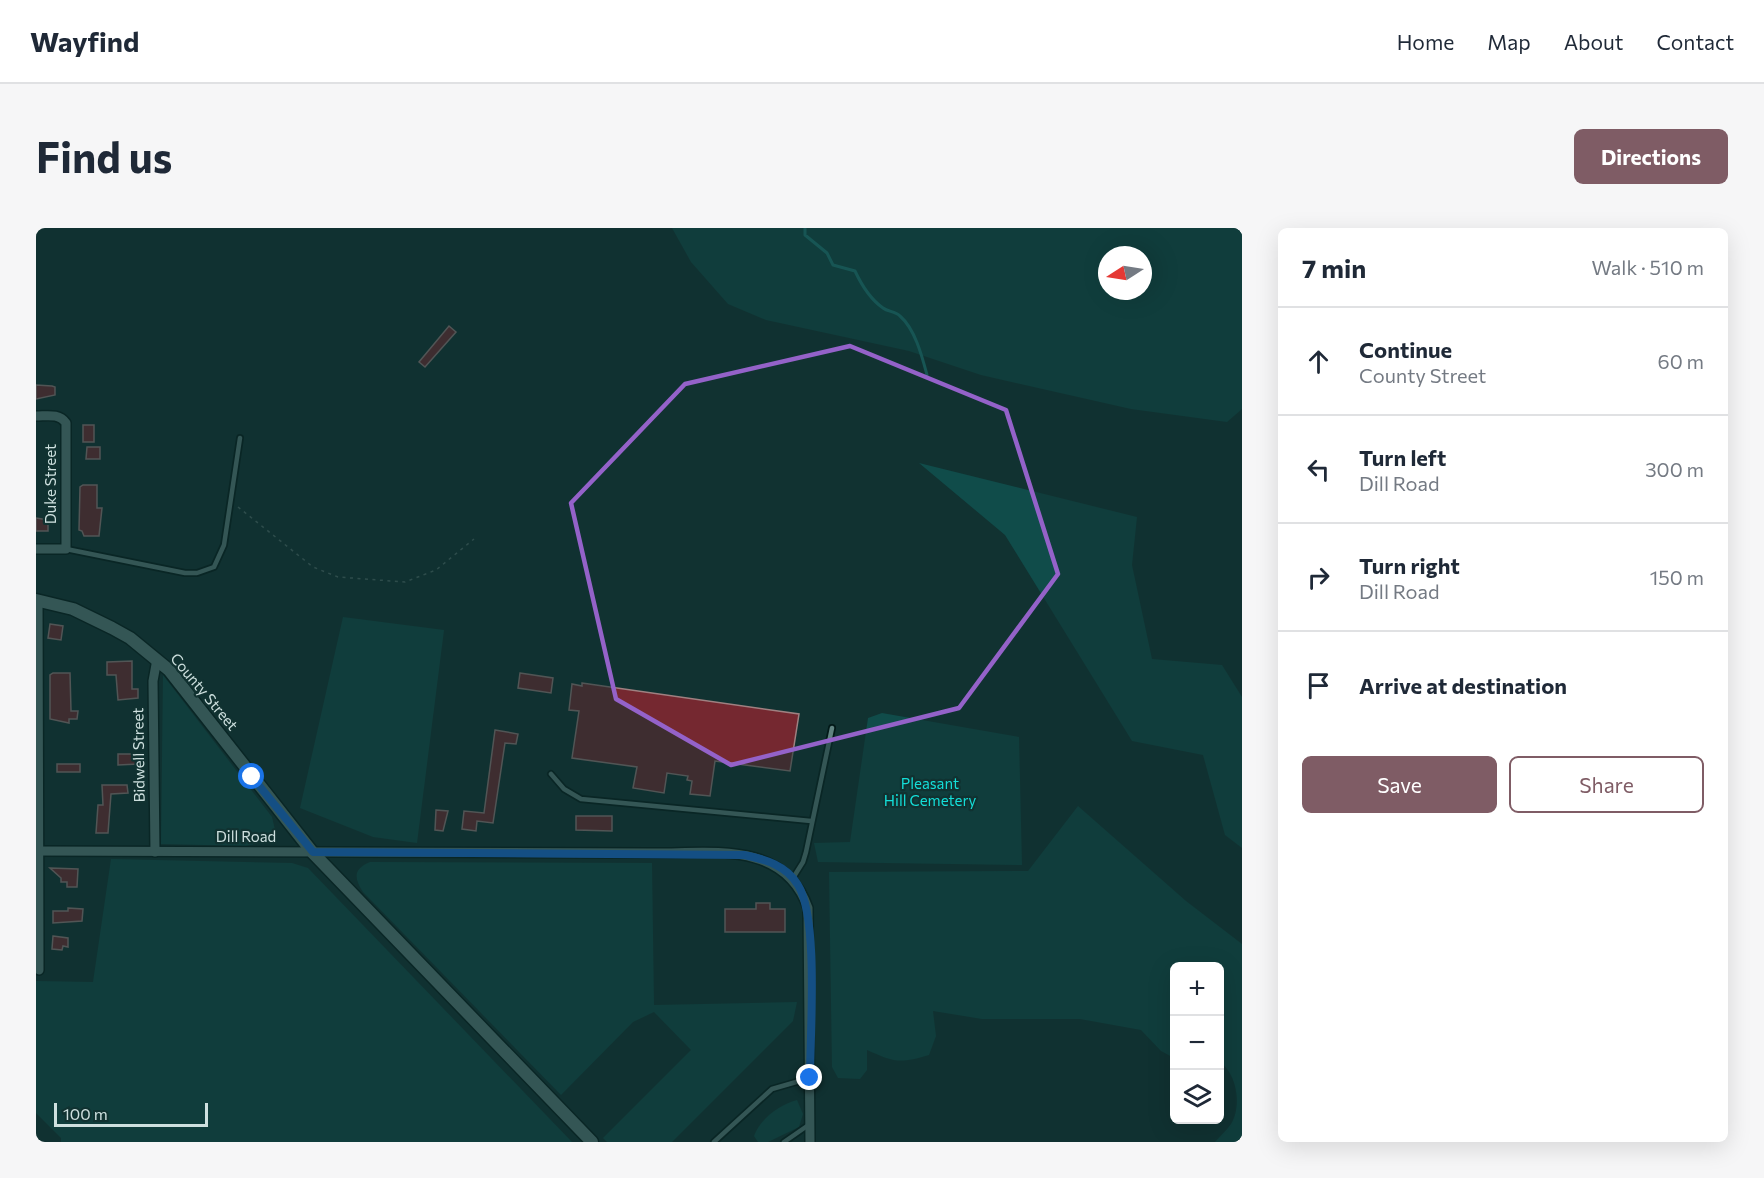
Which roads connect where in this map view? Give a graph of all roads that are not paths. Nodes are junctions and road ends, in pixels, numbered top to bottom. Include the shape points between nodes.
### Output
1 (36, 416) edge
2 (240, 438) dead end
3 (36, 549) edge
4 (66, 549) junction
5 (37, 600) edge
6 (157, 659) junction
7 (832, 728) dead end
8 (551, 774) dead end
9 (811, 821) junction
10 (38, 851) edge
11 (155, 852) junction
12 (313, 852) junction
13 (793, 878) junction
14 (39, 970) dead end
15 (810, 1078) junction
16 (810, 1124) junction
17 (592, 1142) edge
18 (714, 1142) edge
19 (784, 1142) edge
20 (810, 1142) edge

1 - 4 street, Duke Street via 56,416 66,423
2 - 4 lane via 224,545 214,567 208,571 185,573
3 - 4 street
5 - 6 street, County Street via 73,609 112,628
5 - 10 street
6 - 11 street, Bidwell Street via 153,681
6 - 12 street, County Street via 183,686
7 - 9 lane
8 - 9 lane via 564,789 581,799
9 - 13 lane via 803,862
10 - 11 street, Dill Road
10 - 14 street
11 - 12 street, Dill Road
12 - 13 street, Dill Road via 744,855 771,862
12 - 17 street, County Street
13 - 15 street via 803,895 810,923
15 - 16 street
15 - 18 lane via 772,1089
16 - 19 lane
16 - 20 street

